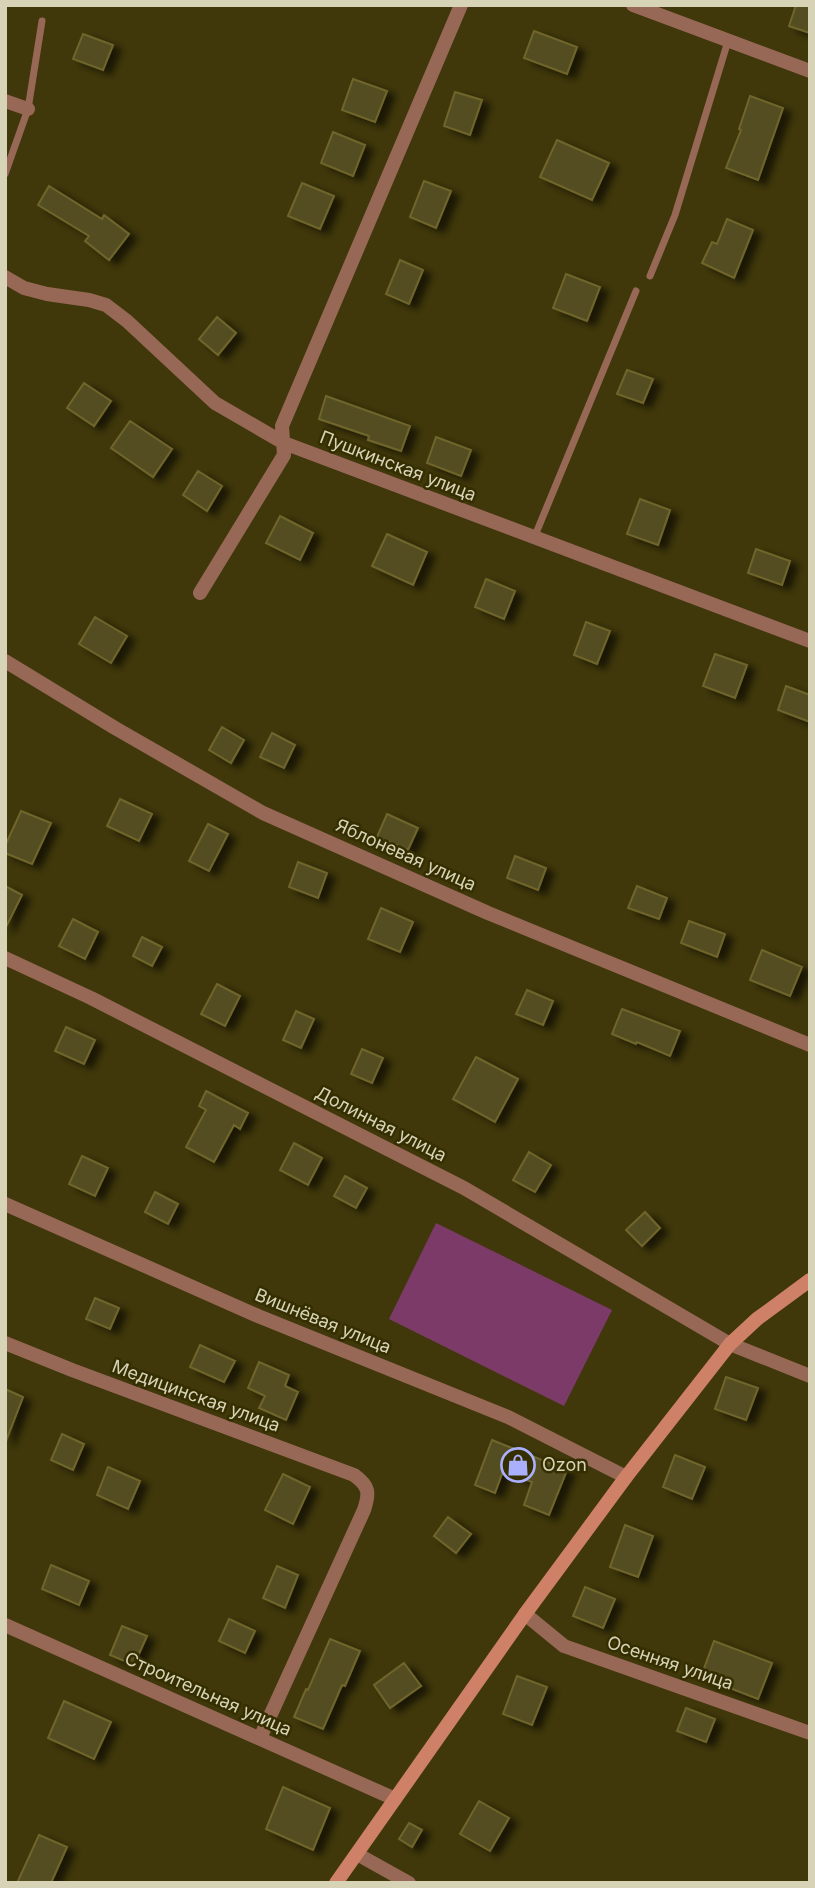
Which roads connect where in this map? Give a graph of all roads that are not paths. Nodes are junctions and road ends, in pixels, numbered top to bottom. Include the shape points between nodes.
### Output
1 (461, 5) edge
2 (633, 5) edge
3 (42, 21) dead end
4 (728, 41) junction
5 (810, 71) edge
6 (5, 101) edge
7 (28, 109) junction
8 (5, 174) edge
9 (650, 276) dead end
10 (5, 277) edge
11 (636, 291) dead end
12 (284, 443) junction
13 (534, 539) junction
14 (200, 593) dead end
15 (810, 641) edge
16 (5, 661) edge
17 (5, 958) edge
18 (810, 1045) edge
19 (5, 1204) edge
20 (810, 1280) edge
21 (5, 1343) edge
22 (730, 1344) junction
23 (810, 1376) edge
24 (626, 1477) junction
25 (525, 1614) junction
26 (5, 1625) edge
27 (810, 1733) edge
28 (260, 1738) junction
29 (395, 1799) junction
30 (357, 1854) junction
31 (336, 1883) edge
32 (409, 1883) edge

1 - 12 street via 282,426
2 - 4 street
3 - 7 lane
4 - 5 street
4 - 9 lane via 675,215
6 - 7 street
7 - 8 lane
10 - 12 street, Пушкинская улица via 24,288 106,305 215,403
11 - 13 lane
12 - 13 street, Пушкинская улица
12 - 14 street via 284,454
13 - 15 street, Пушкинская улица
16 - 18 street, Яблоневая улица via 263,813 488,913
17 - 22 street, Долинная улица via 464,1188
19 - 24 street, Вишнёвая улица via 258,1316 508,1416
20 - 22 street
21 - 28 street, Медицинская улица via 364,1482 368,1490 365,1510
22 - 23 street, Долинная улица
22 - 24 street
24 - 25 street
25 - 27 street, Осенняя улица via 564,1646
25 - 29 street
26 - 28 street, Строительная улица
28 - 29 street, Строительная улица
29 - 30 street
30 - 31 street
30 - 32 street

